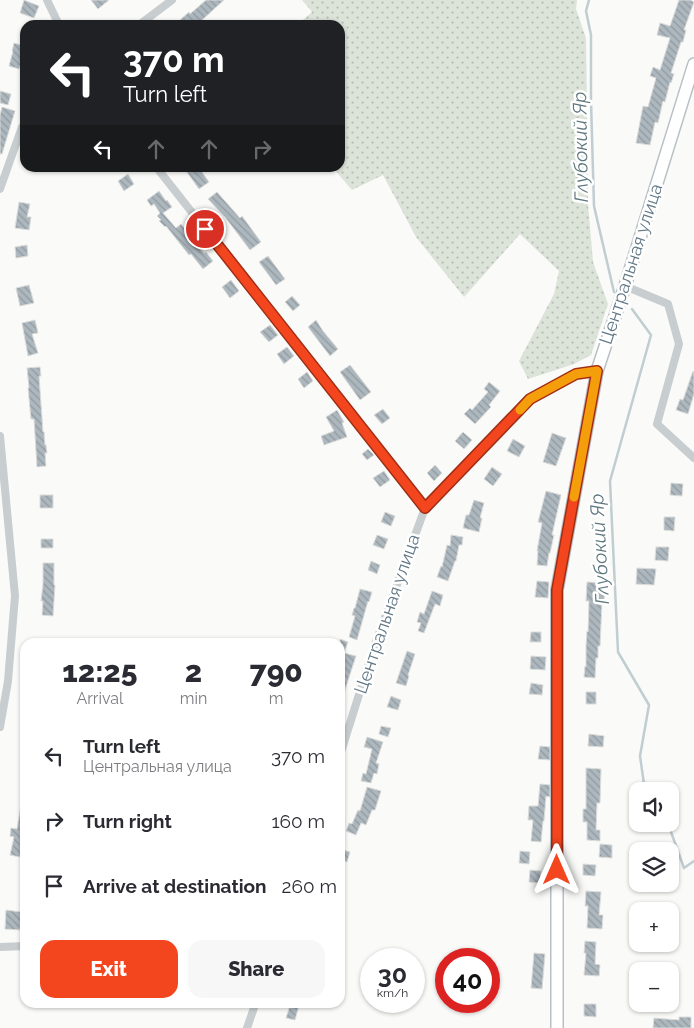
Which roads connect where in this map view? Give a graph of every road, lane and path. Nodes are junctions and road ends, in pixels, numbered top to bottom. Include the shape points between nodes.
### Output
1 (47, 0) edge
2 (172, 0) edge
3 (57, 20) edge
4 (146, 20) edge
5 (694, 64) edge
6 (20, 133) edge
7 (159, 172) edge
8 (0, 189) edge
9 (625, 286) junction
10 (597, 371) junction
11 (0, 436) edge
12 (694, 458) edge
13 (425, 508) junction
14 (4, 681) edge
15 (0, 727) edge
16 (345, 739) edge
17 (20, 946) edge
18 (0, 947) edge
19 (254, 1008) edge
20 (247, 1028) edge
21 (556, 1028) edge

1 - 3 street
2 - 4 street
5 - 9 street, Центральная улица
6 - 8 street
7 - 13 street
9 - 10 street, Центральная улица
9 - 12 street via 668,304 678,344 657,424
10 - 13 street, Центральная улица via 576,374 530,399
10 - 21 street via 557,590
11 - 14 street via 15,596
13 - 16 street, Центральная улица via 372,650
14 - 15 street
17 - 18 street
19 - 20 street

